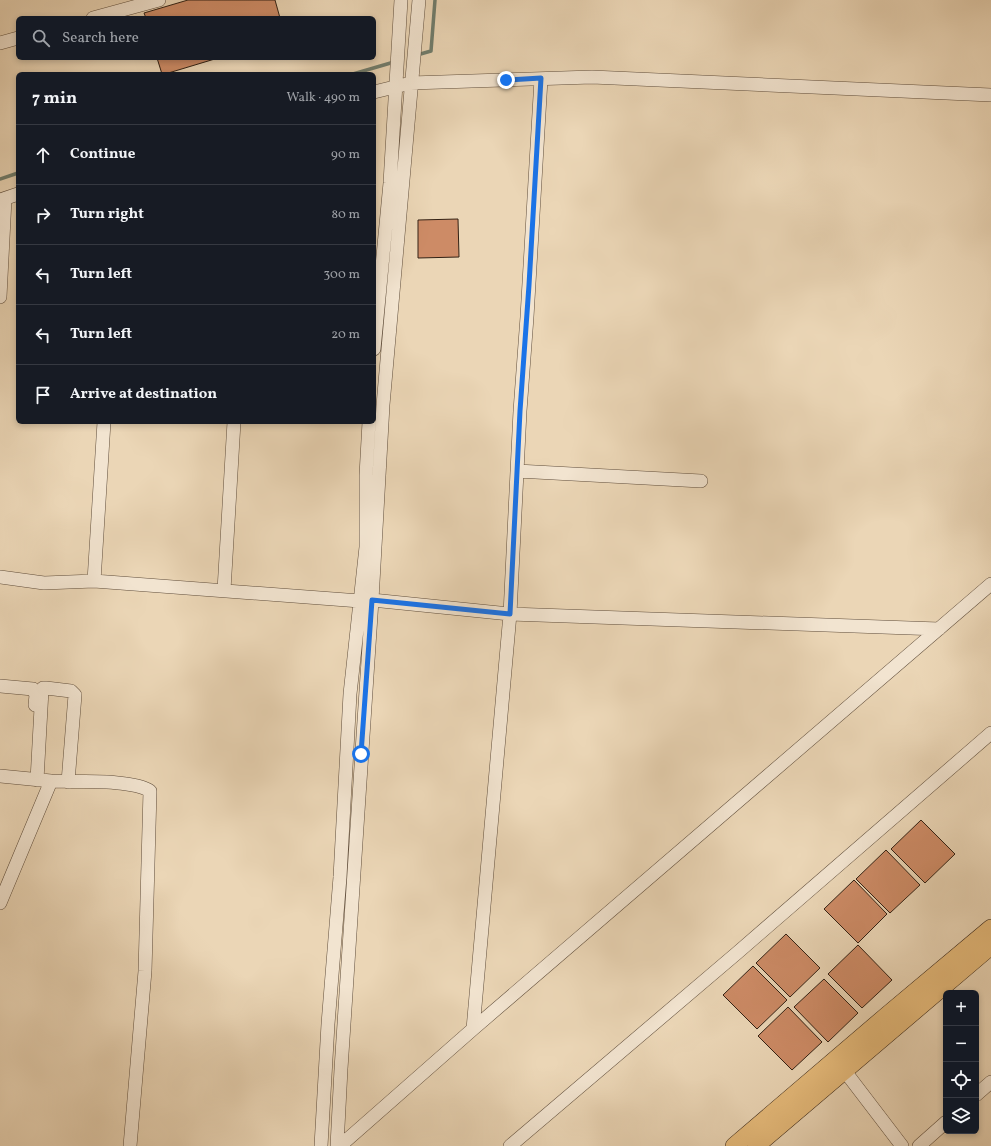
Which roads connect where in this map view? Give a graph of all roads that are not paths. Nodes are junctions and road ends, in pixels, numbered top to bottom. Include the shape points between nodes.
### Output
1 (159, 0) edge
2 (401, 0) edge
3 (419, 0) edge
4 (100, 16) edge
5 (16, 39) edge
6 (0, 43) edge
7 (541, 78) junction
8 (411, 83) junction
9 (395, 87) junction
10 (376, 92) edge
11 (991, 95) edge
12 (16, 195) edge
13 (3, 199) edge
14 (0, 297) edge
15 (376, 328) edge
16 (104, 424) edge
17 (234, 424) edge
18 (369, 424) edge
19 (517, 471) junction
20 (702, 481) dead end
21 (0, 577) edge
22 (94, 581) junction
23 (991, 584) edge
24 (224, 590) junction
25 (366, 600) junction
26 (510, 614) junction
27 (939, 629) junction
28 (0, 686) edge
29 (991, 733) edge
30 (0, 776) edge
31 (34, 780) junction
32 (51, 781) junction
33 (68, 782) junction
34 (0, 902) edge
35 (991, 928) edge
36 (991, 946) edge
37 (473, 1029) junction
38 (839, 1066) junction
39 (991, 1082) edge
40 (979, 1092) edge
41 (943, 1125) edge
42 (130, 1146) edge
43 (321, 1146) edge
44 (338, 1146) edge
45 (510, 1146) edge
46 (734, 1146) edge
47 (756, 1146) edge
48 (902, 1146) edge
49 (919, 1146) edge

1 - 4 street
2 - 9 street
3 - 8 street
5 - 6 street
7 - 8 street
7 - 11 street via 592,77
7 - 19 street
8 - 9 street
8 - 25 street
9 - 10 street
9 - 15 street via 390,183
12 - 13 street
13 - 14 street
16 - 22 street
17 - 24 street
18 - 25 street via 366,474
19 - 20 street
19 - 26 street
21 - 22 street via 44,583
22 - 24 street
23 - 27 street
24 - 25 street
25 - 26 street
25 - 43 street via 350,694
25 - 44 street
26 - 27 street
26 - 37 street
27 - 37 street
28 - 31 street via 35,691
29 - 45 street
30 - 31 street
31 - 32 street
31 - 33 street via 42,690 46,688 71,691 75,695
32 - 33 street
32 - 34 street
33 - 42 street via 130,784 150,791 145,971
35 - 38 main road
36 - 38 main road
37 - 44 street
38 - 46 main road
38 - 47 main road
38 - 48 street
39 - 40 street
41 - 49 street

